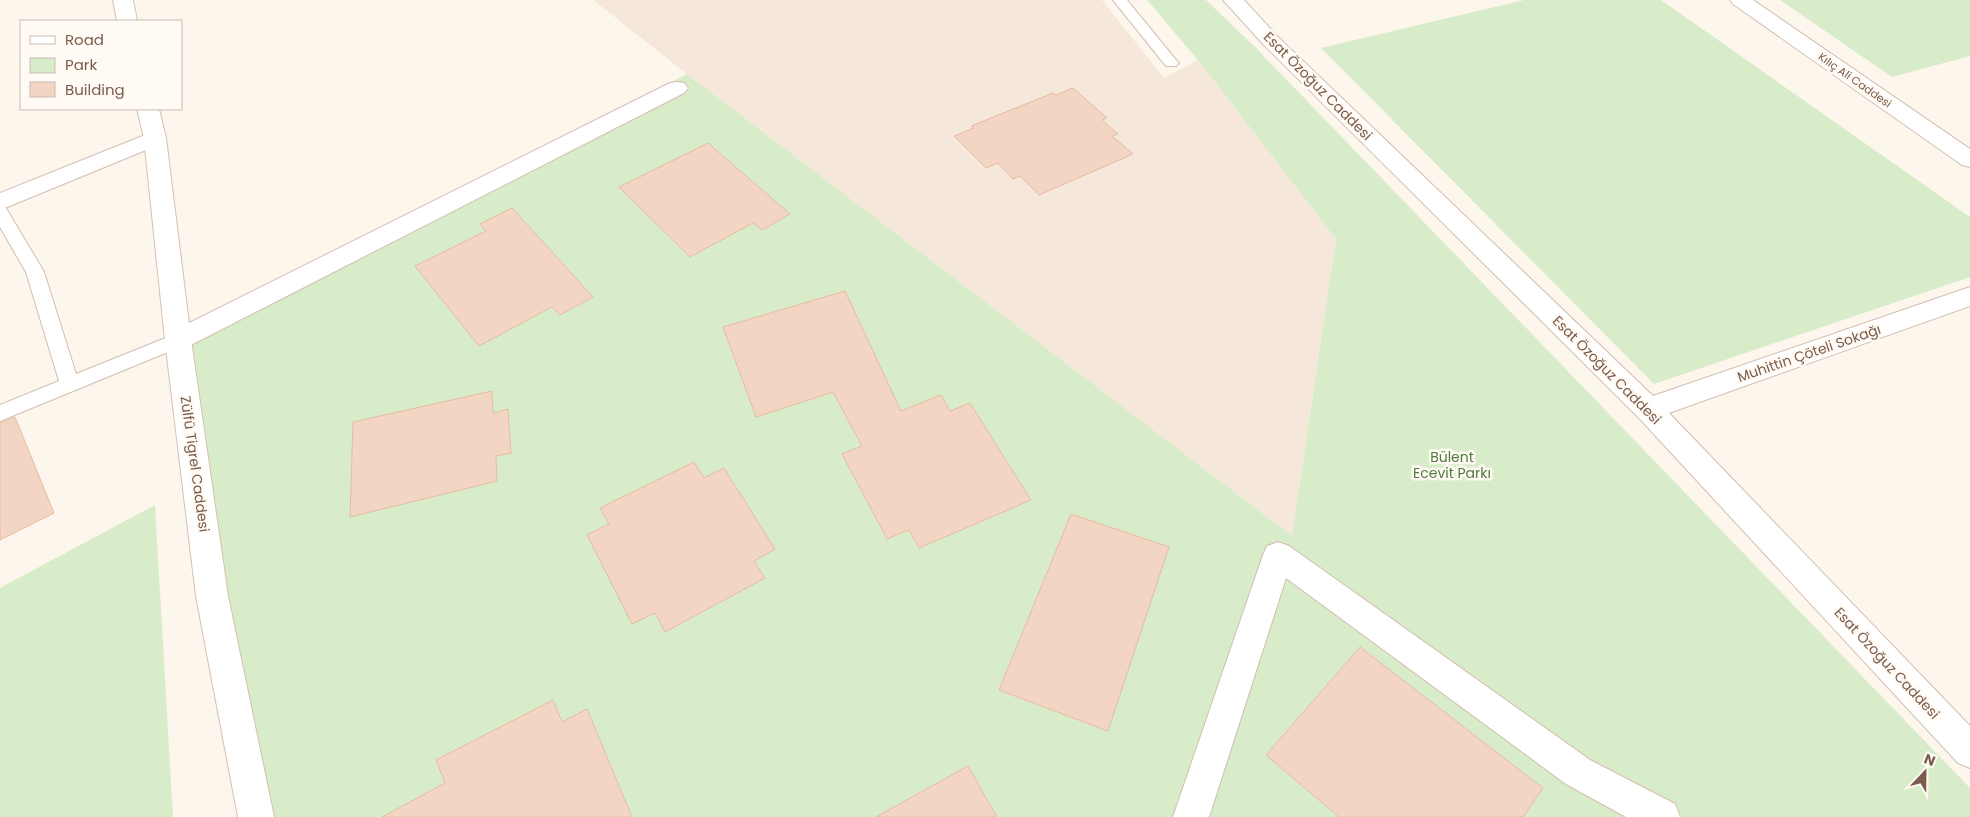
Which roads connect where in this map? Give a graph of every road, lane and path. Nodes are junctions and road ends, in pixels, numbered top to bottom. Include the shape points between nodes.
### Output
1 (123, 0) edge
2 (1120, 0) edge
3 (1233, 0) edge
4 (1740, 0) edge
5 (127, 20) edge
6 (1171, 63) dead end
7 (677, 88) dead end
8 (148, 110) edge
9 (155, 138) junction
10 (1970, 160) edge
11 (0, 202) edge
12 (0, 212) edge
13 (1970, 296) edge
14 (178, 340) junction
15 (69, 383) junction
16 (1648, 409) junction
17 (0, 413) edge
18 (1970, 751) edge
19 (256, 817) edge
20 (1191, 817) edge
21 (1662, 817) edge

1 - 5 street
2 - 6 lane
3 - 16 street, Esat Özoğuz Caddesi via 1270,40
4 - 10 street, Kılıç Ali Caddesi
7 - 14 street
8 - 9 street, Zülfü Tigrel Caddesi
9 - 11 street
9 - 14 street, Zülfü Tigrel Caddesi
12 - 15 lane via 35,272
13 - 16 street, Muhittin Çöteli Sokağı
14 - 15 lane
14 - 19 street, Zülfü Tigrel Caddesi via 212,596
15 - 17 lane
16 - 18 street, Esat Özoğuz Caddesi
20 - 21 street via 1278,555 1578,772

